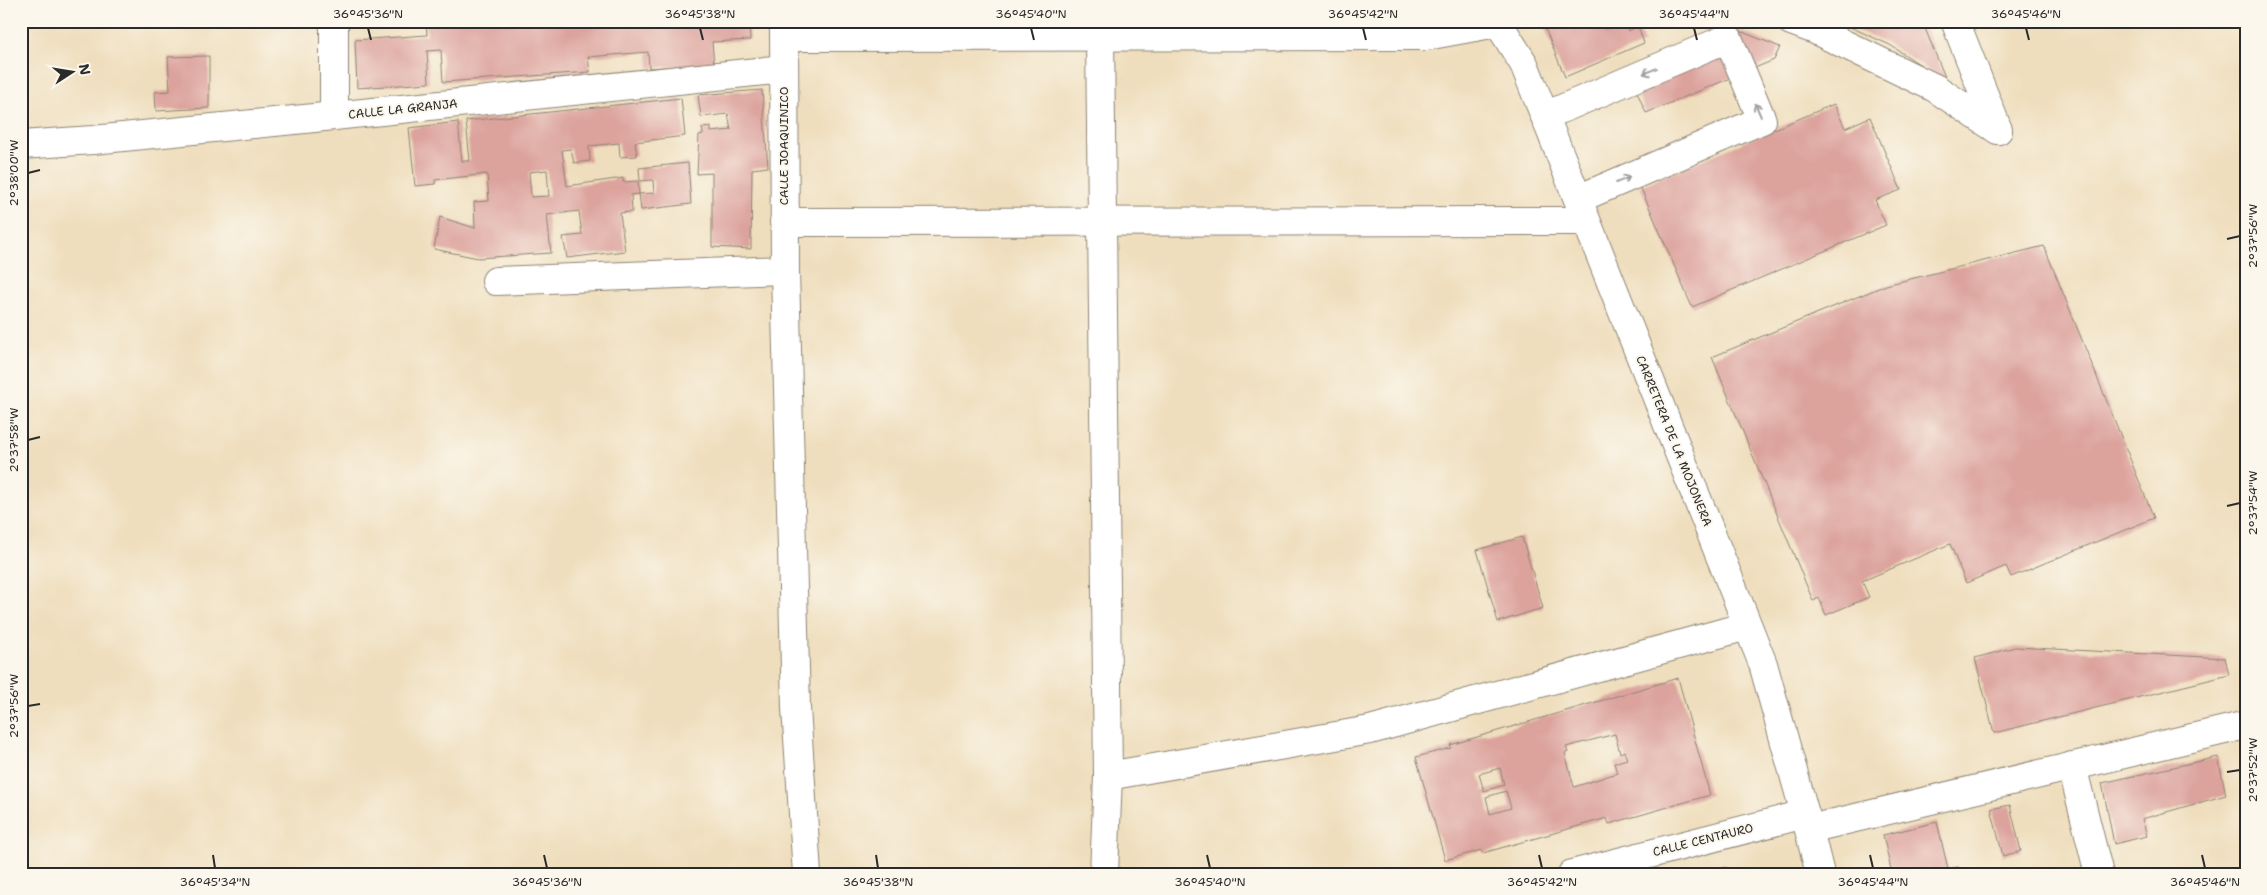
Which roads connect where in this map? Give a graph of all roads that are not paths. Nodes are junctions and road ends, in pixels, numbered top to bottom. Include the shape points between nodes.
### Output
1 (334, 21) edge
2 (1791, 21) edge
3 (1955, 21) edge
4 (1497, 22) edge
5 (784, 29) edge
6 (1100, 35) junction
7 (784, 69) junction
8 (334, 116) junction
9 (1545, 116) junction
10 (21, 144) edge
11 (1582, 210) junction
12 (1102, 221) junction
13 (784, 222) junction
14 (785, 270) junction
15 (496, 281) dead end
16 (1748, 626) junction
17 (2246, 725) edge
18 (2072, 766) junction
19 (1108, 776) junction
20 (1807, 822) junction
21 (807, 874) edge
22 (1104, 874) edge
23 (1573, 874) edge
24 (1820, 874) edge
25 (2099, 874) edge

1 - 8 street
2 - 3 street via 1934,88 1998,130
4 - 6 street via 1426,36
4 - 9 street, CARRETERA DE LA MOJONERA via 1524,64
5 - 6 street
5 - 7 street, CALLE JOAQUINICO
6 - 12 street
7 - 8 street, CALLE LA GRANJA
7 - 13 street, CALLE JOAQUINICO
8 - 10 street, CALLE LA GRANJA
9 - 11 street, CARRETERA DE LA MOJONERA
11 -> 9 street via 1762,120 1728,38
11 - 12 street
11 - 16 street, CARRETERA DE LA MOJONERA
12 - 13 street
12 - 19 street
13 - 14 street, CALLE JOAQUINICO
14 - 15 street
14 - 21 street, CALLE JOAQUINICO via 796,698
16 - 19 street via 1370,730
16 - 20 street, CARRETERA DE LA MOJONERA via 1763,664
17 - 18 street, CALLE CENTAURO
18 - 20 street, CALLE CENTAURO
18 - 25 street
19 - 22 street
20 - 23 street, CALLE CENTAURO
20 - 24 street, CARRETERA DE LA MOJONERA

